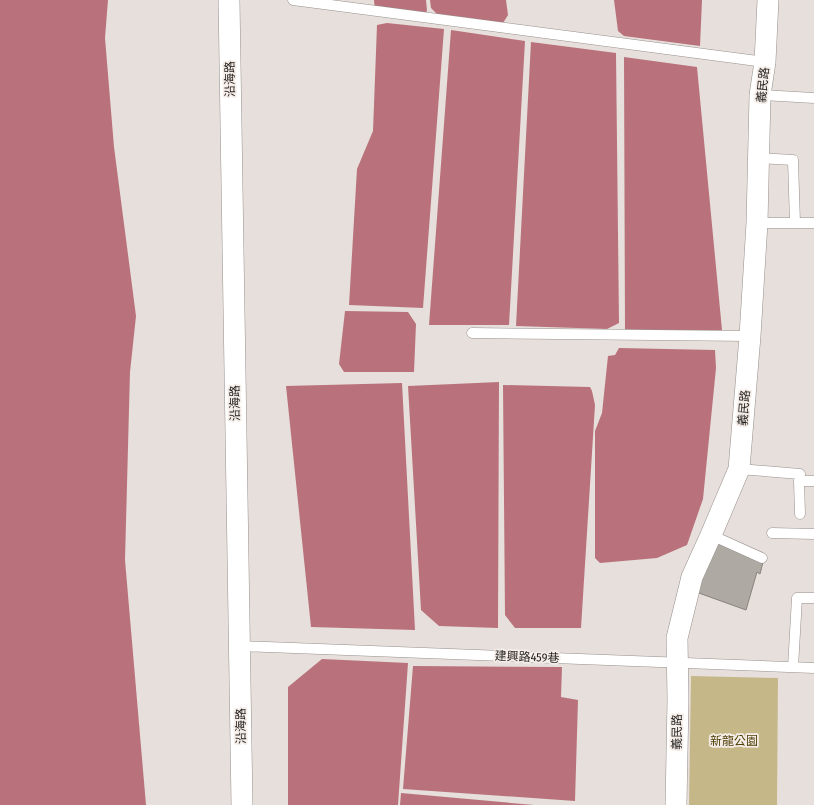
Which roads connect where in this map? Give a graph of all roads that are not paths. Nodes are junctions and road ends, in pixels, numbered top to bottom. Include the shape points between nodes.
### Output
1 (229, 0) edge
2 (293, 0) edge
3 (768, 0) edge
4 (765, 62) junction
5 (760, 95) junction
6 (814, 98) edge
7 (759, 158) junction
8 (757, 223) junction
9 (795, 223) junction
10 (814, 223) edge
11 (472, 333) dead end
12 (750, 336) junction
13 (739, 469) junction
14 (799, 481) junction
15 (814, 481) edge
16 (800, 514) dead end
17 (772, 533) dead end
18 (814, 534) edge
19 (711, 535) junction
20 (762, 558) dead end
21 (814, 598) edge
22 (239, 646) junction
23 (678, 663) junction
24 (793, 667) junction
25 (814, 668) edge
26 (242, 805) edge
27 (676, 805) edge

1 - 22 street, 沿海路
2 - 4 lane
3 - 4 street, 義民路
4 - 5 street, 義民路
5 - 6 lane
5 - 7 street, 義民路
7 - 8 street, 義民路
7 - 9 lane via 793,160
8 - 9 lane
8 - 12 street, 義民路
9 - 10 lane
11 - 12 lane
12 - 13 street, 義民路
13 - 14 lane via 800,474
13 - 19 street, 義民路
14 - 15 lane
14 - 16 lane
17 - 18 lane
19 - 20 lane
19 - 23 street, 義民路 via 692,577 677,638
21 - 24 lane via 797,598
22 - 23 lane, 建興路459巷
22 - 26 street, 沿海路
23 - 24 lane, 建興路459巷
23 - 27 street, 義民路
24 - 25 lane, 建興路459巷

